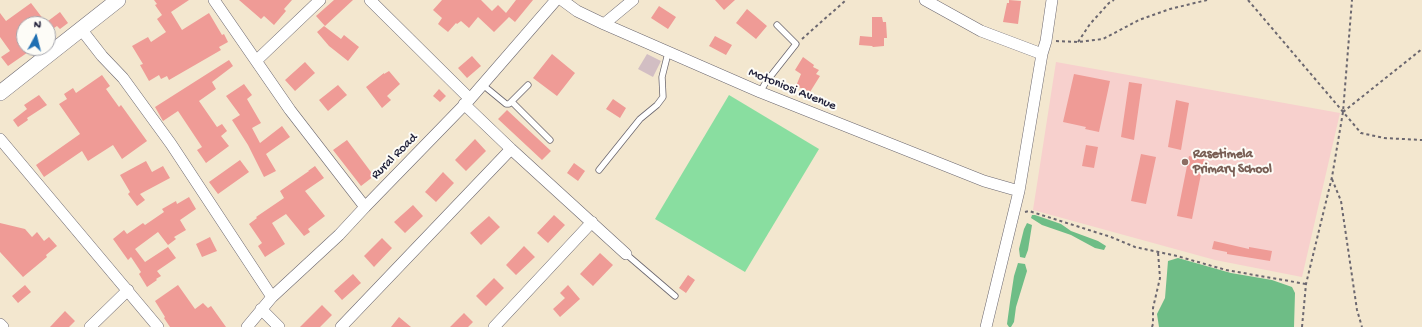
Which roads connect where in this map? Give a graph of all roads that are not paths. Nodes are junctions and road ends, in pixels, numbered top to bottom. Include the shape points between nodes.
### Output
1 (118, 0) edge
2 (214, 0) edge
3 (320, 0) edge
4 (370, 0) edge
5 (556, 0) edge
6 (562, 0) edge
7 (633, 0) edge
8 (925, 0) edge
9 (1052, 0) edge
10 (604, 24) junction
11 (777, 25) dead end
12 (81, 29) junction
13 (668, 53) junction
14 (1042, 54) junction
15 (256, 61) junction
16 (528, 84) dead end
17 (482, 85) junction
18 (760, 92) junction
19 (0, 93) edge
20 (467, 102) junction
21 (512, 102) junction
22 (0, 139) edge
23 (550, 140) dead end
24 (510, 149) junction
25 (599, 170) dead end
26 (1019, 191) junction
27 (365, 207) junction
28 (592, 222) junction
29 (626, 254) joint
30 (128, 290) junction
31 (675, 296) dead end
32 (272, 297) junction
33 (261, 309) junction
34 (0, 324) edge
35 (348, 325) edge
36 (3, 327) edge
37 (90, 327) edge
38 (158, 327) edge
39 (247, 327) edge
40 (279, 327) edge
41 (494, 327) edge
42 (986, 327) edge

1 - 12 street
2 - 15 street
3 - 15 street
4 - 20 street
5 - 17 street, Rural Road
6 - 10 street, Motoniosi Avenue via 577,11
7 - 10 street
8 - 14 street via 981,31
9 - 14 street
10 - 13 street, Motoniosi Avenue
11 - 18 lane via 796,44
12 - 19 street
12 - 32 street via 123,78 171,144
13 - 18 street, Motoniosi Avenue
13 - 25 lane via 662,76 663,98 640,119
14 - 26 street
15 - 27 street via 290,110
16 - 21 lane
17 - 20 street, Rural Road
17 - 21 lane via 506,104
18 - 26 street, Motoniosi Avenue via 984,181
20 - 24 street
20 - 27 street, Rural Road
21 - 23 lane
22 - 30 street
24 - 28 street
24 - 35 street
26 - 42 street
27 - 32 street, Rural Road via 339,235
28 - 29 street
28 - 41 street
29 - 31 lane
30 - 37 street
30 - 38 street
32 - 33 street, Rural Road
33 - 39 street, Rural Road
33 - 40 street
34 - 36 street

